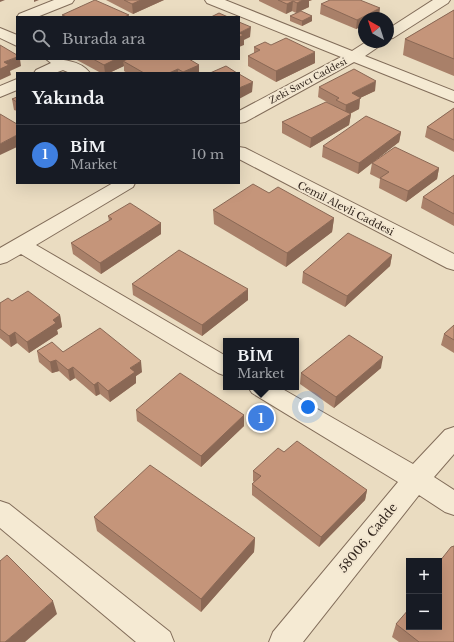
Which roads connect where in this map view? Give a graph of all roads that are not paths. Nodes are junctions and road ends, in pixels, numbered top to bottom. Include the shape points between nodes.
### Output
1 (67, 0) edge
2 (212, 0) edge
3 (443, 0) edge
4 (27, 16) edge
5 (16, 20) edge
6 (0, 26) edge
7 (394, 31) edge
8 (0, 32) edge
9 (16, 40) edge
10 (367, 48) edge
11 (354, 56) junction
12 (58, 61) edge
13 (43, 72) edge
14 (80, 72) edge
15 (16, 84) edge
16 (0, 92) edge
17 (454, 97) edge
18 (240, 117) edge
19 (240, 153) edge
20 (124, 184) edge
21 (20, 244) junction
22 (0, 257) edge
23 (454, 263) edge
24 (223, 365) edge
25 (265, 390) edge
26 (454, 438) edge
27 (416, 479) junction
28 (454, 504) edge
29 (0, 512) edge
30 (159, 642) edge
31 (284, 642) edge

1 - 4 street
2 - 11 street
3 - 7 street
5 - 6 street
8 - 9 street
10 - 11 street, Zeki Savcı Caddesi
11 - 17 street
11 - 18 street, Zeki Savcı Caddesi
12 - 13 street
12 - 14 street
15 - 16 street
19 - 23 street, Cemil Alevli Caddesi
20 - 21 street
21 - 22 street
21 - 24 street
25 - 27 street
26 - 27 street, 58006. Cadde
27 - 28 street
27 - 31 street, 58006. Cadde
29 - 30 street

